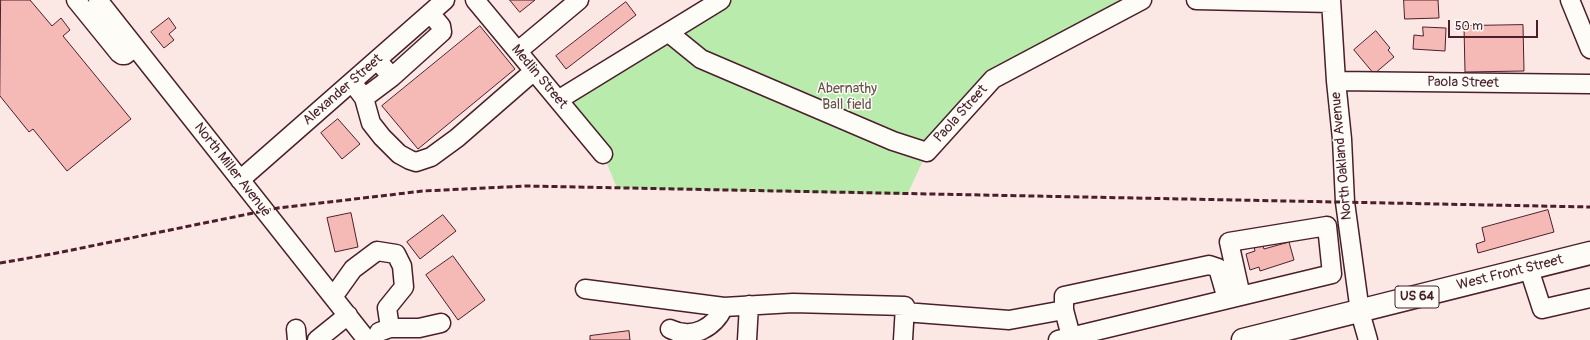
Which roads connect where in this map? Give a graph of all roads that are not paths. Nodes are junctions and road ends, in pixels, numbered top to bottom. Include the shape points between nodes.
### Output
1 (76, 0) edge
2 (445, 0) edge
3 (475, 0) edge
4 (579, 0) edge
5 (721, 0) edge
6 (1142, 0) edge
7 (1196, 0) edge
8 (1570, 0) edge
9 (1331, 1) edge
10 (96, 7) edge
11 (430, 14) junction
12 (669, 33) junction
13 (397, 42) junction
14 (1590, 48) edge
15 (518, 51) junction
16 (412, 59) junction
17 (377, 60) junction
18 (534, 71) junction
19 (392, 77) junction
20 (1336, 81) junction
21 (352, 82) junction
22 (1590, 84) edge
23 (364, 98) junction
24 (558, 100) junction
25 (603, 154) dead end
26 (240, 180) junction
27 (1590, 253) edge
28 (1529, 269) junction
29 (585, 289) dead end
30 (333, 297) junction
31 (1234, 298) junction
32 (1590, 298) edge
33 (670, 300) junction
34 (749, 305) junction
35 (724, 307) junction
36 (1064, 310) junction
37 (904, 312) junction
38 (1360, 312) junction
39 (348, 315) junction
40 (441, 323) dead end
41 (390, 328) junction
42 (667, 335) edge
43 (366, 339) edge
44 (1067, 339) edge
45 (317, 340) edge
46 (747, 340) edge
47 (903, 340) edge
48 (1244, 340) edge
49 (1368, 340) edge

1 - 10 street, North Miller Avenue
2 - 11 street, Alexander Street
3 - 15 street, Medlin Street
4 - 15 street
5 - 12 street
6 - 12 street, Paola Street via 993,79 927,152 893,141 701,59
7 - 9 street
8 - 14 street
9 - 20 street, North Oakland Avenue
10 - 26 street, North Miller Avenue via 111,31 135,47
11 - 13 street, Alexander Street
11 - 16 street via 441,26 442,32
12 - 24 street
13 - 16 street
13 - 17 street, Alexander Street
15 - 18 street, Medlin Street
16 - 19 street
17 - 19 street
17 - 21 street, Alexander Street
18 - 23 street via 456,138 431,156 416,162 399,154 382,137 371,123
18 - 24 street, Medlin Street
19 - 23 street
20 - 22 street, Paola Street
20 - 38 street, North Oakland Avenue via 1342,139 1344,202
21 - 23 street
21 - 26 street, Alexander Street
24 - 25 street, Medlin Street
26 - 30 street, North Miller Avenue
27 - 28 main road, West Front Street / US 64
28 - 32 street via 1542,309
28 - 38 main road, West Front Street / US 64
29 - 33 street
30 - 39 street, North Miller Avenue
30 - 41 street via 353,270 377,251 396,254 402,266 404,287 387,308
31 - 31 street via 1332,274 1327,226 1229,242
31 - 36 street via 1218,268 1209,265 1064,296
31 - 44 street
33 - 35 street
33 - 42 street
34 - 35 street
34 - 37 street via 792,303 905,306
34 - 46 street
35 - 42 street via 715,323 699,337 681,337 674,333
36 - 37 street via 1009,320
36 - 44 street
37 - 47 street
38 - 48 main road, West Front Street / US 64
38 - 49 street, North Oakland Avenue
39 - 43 street, North Miller Avenue
39 - 45 street
40 - 41 street via 419,328
41 - 43 street

